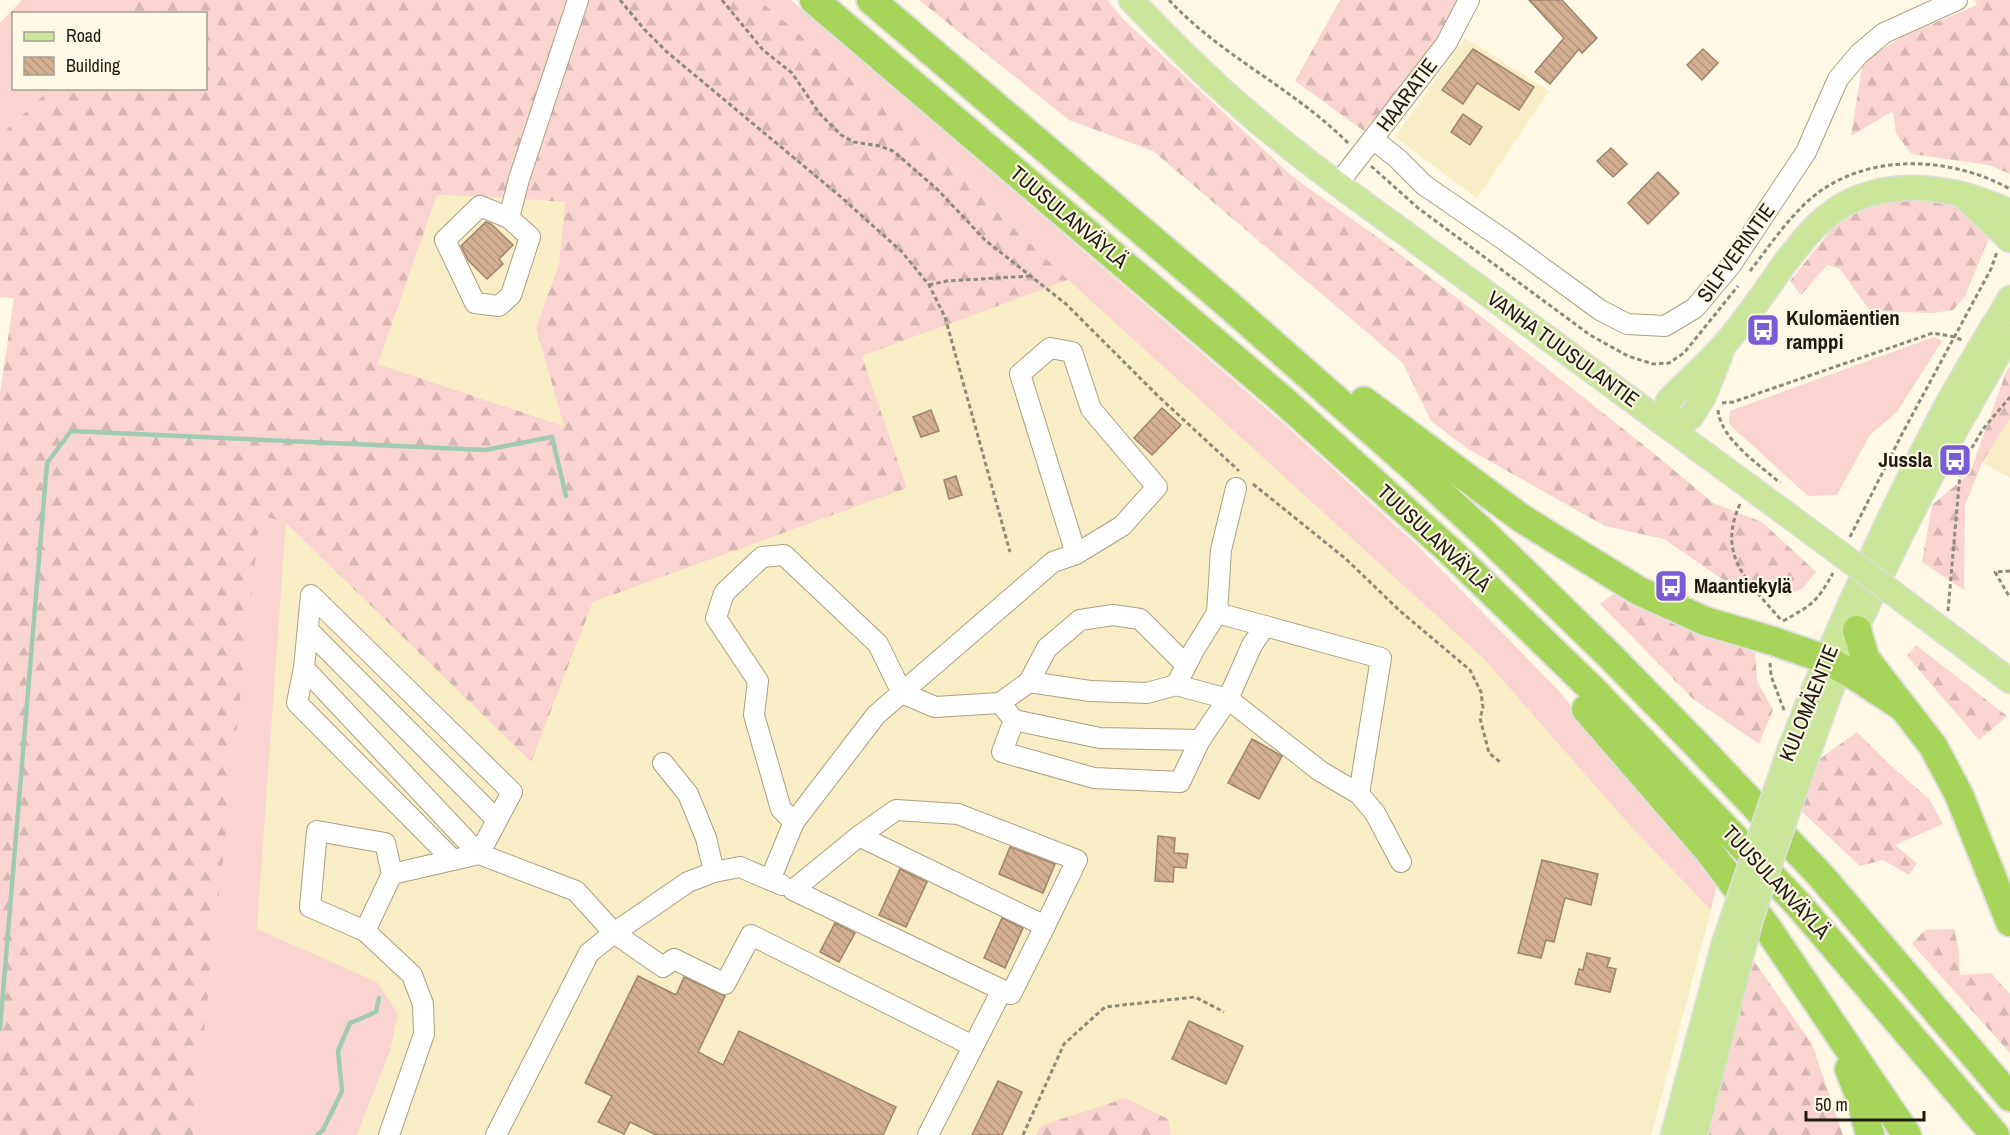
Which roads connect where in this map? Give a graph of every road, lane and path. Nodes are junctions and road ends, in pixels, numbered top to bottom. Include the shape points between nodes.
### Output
1 (578, 0) edge
2 (620, 0) edge
3 (722, 0) edge
4 (814, 0) edge
5 (871, 0) edge
6 (1131, 0) edge
7 (1469, 0) edge
8 (1957, 0) edge
9 (1373, 140) junction
10 (1337, 185) junction
11 (1960, 194) junction
12 (2010, 212) edge
13 (509, 218) junction
14 (2008, 238) edge
15 (1031, 276) junction
16 (929, 285) junction
17 (2010, 298) edge
18 (1223, 300) junction
19 (2010, 335) edge
20 (1955, 337) junction
21 (2010, 397) edge
22 (1667, 426) junction
23 (1953, 459) junction
24 (1245, 483) junction
25 (1780, 483) dead end
26 (1752, 489) junction
27 (1846, 544) dead end
28 (1450, 551) junction
29 (1010, 552) dead end
30 (1076, 554) junction
31 (2010, 571) edge
32 (1833, 573) dead end
33 (2010, 598) edge
34 (1217, 613) junction
35 (1948, 613) dead end
36 (1266, 626) junction
37 (308, 630) junction
38 (1857, 630) junction
39 (1778, 631) junction
40 (1833, 663) junction
41 (1186, 665) junction
42 (304, 668) junction
43 (2010, 681) edge
44 (1029, 682) junction
45 (1176, 686) junction
46 (902, 693) junction
47 (1228, 699) junction
48 (1000, 702) junction
49 (1898, 704) junction
50 (1785, 714) dead end
51 (1014, 720) junction
52 (1200, 740) junction
53 (1797, 756) junction
54 (1500, 762) dead end
55 (663, 763) dead end
56 (1359, 794) junction
57 (497, 820) junction
58 (794, 822) junction
59 (859, 836) junction
60 (479, 854) junction
61 (453, 860) junction
62 (1401, 862) dead end
63 (714, 872) junction
64 (392, 874) junction
65 (770, 880) junction
66 (793, 890) junction
67 (2010, 922) edge
68 (1045, 926) junction
69 (365, 931) junction
70 (614, 933) junction
71 (1002, 990) junction
72 (1816, 1003) junction
73 (1224, 1012) dead end
74 (973, 1046) junction
75 (2010, 1097) edge
76 (388, 1135) edge
77 (496, 1135) edge
78 (928, 1135) edge
79 (1023, 1135) edge
80 (1673, 1135) edge
81 (1695, 1135) edge
82 (1870, 1135) edge
83 (1907, 1135) edge
84 (1995, 1135) edge

1 - 13 street
2 - 16 path via 668,52 902,252
3 - 15 path via 763,50 792,73 819,113 840,135 893,151 937,189 985,240
4 - 28 highway, TUUSULANVÄYLÄ via 1284,401
5 - 18 highway, TUUSULANVÄYLÄ
6 - 10 main road, VANHA TUUSULANTIE via 1246,111
7 - 9 street, HAARATIE via 1446,44
8 - 9 street, SILFVERINTIE via 1884,33 1859,54 1838,79 1806,152 1731,266 1695,308 1665,326 1627,324 1599,310 1424,185
9 - 10 street, HAARATIE
10 - 22 main road, VANHA TUUSULANTIE
11 - 12 main road
11 - 14 main road
11 - 22 main road via 1926,188 1890,189 1850,200 1836,209 1801,242 1723,346 1704,396 1691,417
13 - 13 street via 530,237 511,295 499,306 475,303 445,240 480,206
14 - 20 path
15 - 16 path
15 - 24 path via 1066,304
16 - 29 path via 945,317
17 - 40 main road, KULOMÄENTIE via 1934,431 1882,533
18 - 39 highway via 1486,493 1639,591 1705,621
18 - 75 highway, TUUSULANVÄYLÄ via 1416,470 1611,657 1821,876
19 - 23 main road, KULOMÄENTIE
20 - 25 path via 1933,333 1733,402 1718,403 1721,424 1729,438
20 - 27 path
21 - 23 path
22 - 26 main road, VANHA TUUSULANTIE
23 - 35 path via 1960,474
23 - 38 main road, KULOMÄENTIE via 1905,526
24 - 34 street via 1221,550
24 - 54 path via 1347,559 1400,611 1470,670 1481,692 1480,718 1489,753
26 - 39 path via 1734,519 1731,542 1741,571
26 - 43 main road, VANHA TUUSULANTIE, bridge
28 - 72 highway via 1514,633 1587,709 1708,850 1768,929
28 - 84 highway, TUUSULANVÄYLÄ via 1591,688 1797,903
30 - 30 street via 1122,526 1157,487 1091,409 1072,352 1050,348 1020,374
30 - 46 street via 1053,562
31 - 33 path via 1995,572
32 - 39 path via 1810,606
34 - 36 street
34 - 41 street
36 - 47 street via 1252,645
36 - 56 street via 1382,658
37 - 42 street
37 - 57 street
37 - 57 street via 311,595 512,792
38 - 40 main road, KULOMÄENTIE
38 - 49 highway via 1865,658
39 - 40 highway
39 - 50 path via 1768,654 1771,676
40 - 49 highway
40 - 53 main road, KULOMÄENTIE
41 - 44 street via 1140,619 1113,615 1080,620 1047,648
41 - 45 street
42 - 60 street
42 - 61 street via 297,703
44 - 45 street via 1147,693
44 - 48 street
45 - 47 street
46 - 48 street via 935,707
46 - 58 street via 876,716
46 - 58 street via 878,644 784,555 762,557 724,593 716,618 759,681 754,715 781,809
47 - 52 street
47 - 56 street via 1320,771
48 - 51 street
49 - 67 highway via 1932,746 1959,795
51 - 52 street via 1100,738
51 - 52 street via 1002,752 1094,778 1180,782
53 - 80 main road, KULOMÄENTIE, bridge via 1724,943
53 - 81 main road, KULOMÄENTIE, bridge
55 - 63 street via 688,794 706,838
56 - 62 street via 1375,813
57 - 60 street
58 - 65 street
59 - 66 street
59 - 68 street
59 - 68 street via 896,810 958,814 1077,860
60 - 61 street
60 - 70 street via 576,891
61 - 64 street
63 - 65 street via 740,867
63 - 70 street via 688,882
64 - 69 street
64 - 69 street via 385,843 317,831 310,907
65 - 66 street
66 - 71 street
68 - 71 street via 1011,994
69 - 76 street via 412,975 423,1004 424,1034
70 - 74 street via 663,967 674,959 725,984 751,936
70 - 77 street via 589,953
71 - 74 street
72 - 82 highway via 1849,1070
72 - 83 highway
73 - 79 path via 1194,998 1105,1007 1064,1044
74 - 78 street

